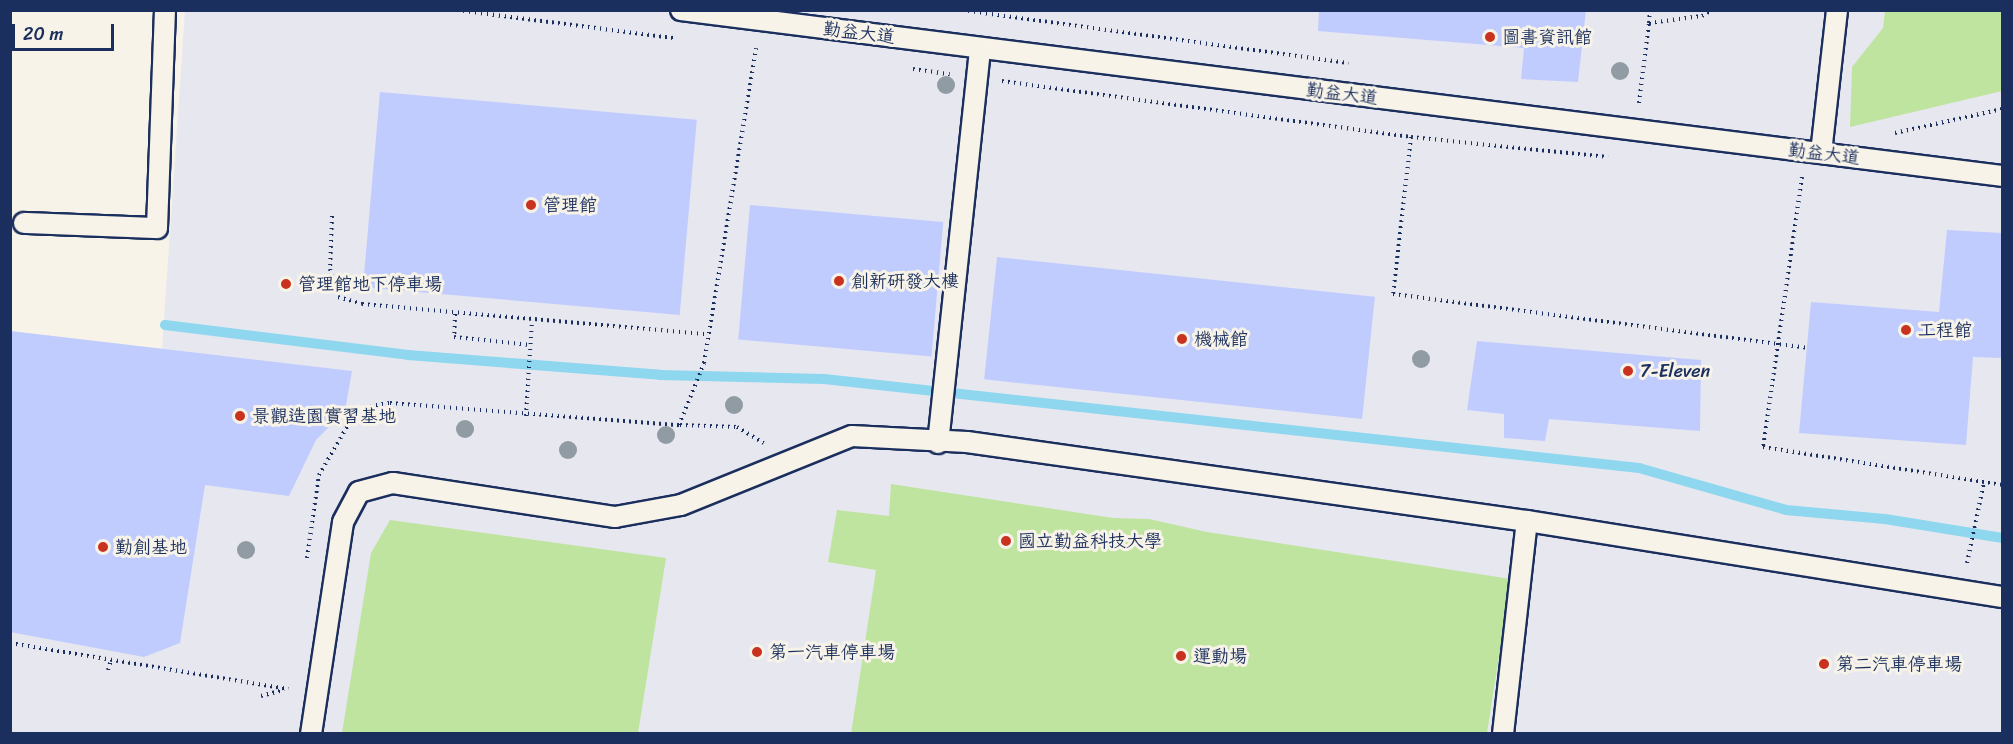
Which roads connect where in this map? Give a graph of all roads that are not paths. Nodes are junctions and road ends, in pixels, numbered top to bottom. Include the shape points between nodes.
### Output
1 (165, 10) edge
2 (681, 10) edge
3 (1837, 10) edge
4 (980, 48) junction
5 (1821, 153) junction
6 (2002, 176) edge
7 (24, 223) dead end
8 (938, 443) junction
9 (1527, 521) junction
10 (2002, 597) edge
11 (311, 734) edge
12 (1503, 734) edge

1 - 7 lane via 157,228
2 - 4 lane, 勤益大道
3 - 5 lane
4 - 5 lane, 勤益大道
4 - 8 lane
5 - 6 lane, 勤益大道
8 - 9 lane via 967,442
8 - 11 lane via 852,435 681,505 615,517 393,483 359,492 343,522
9 - 10 lane
9 - 12 lane

